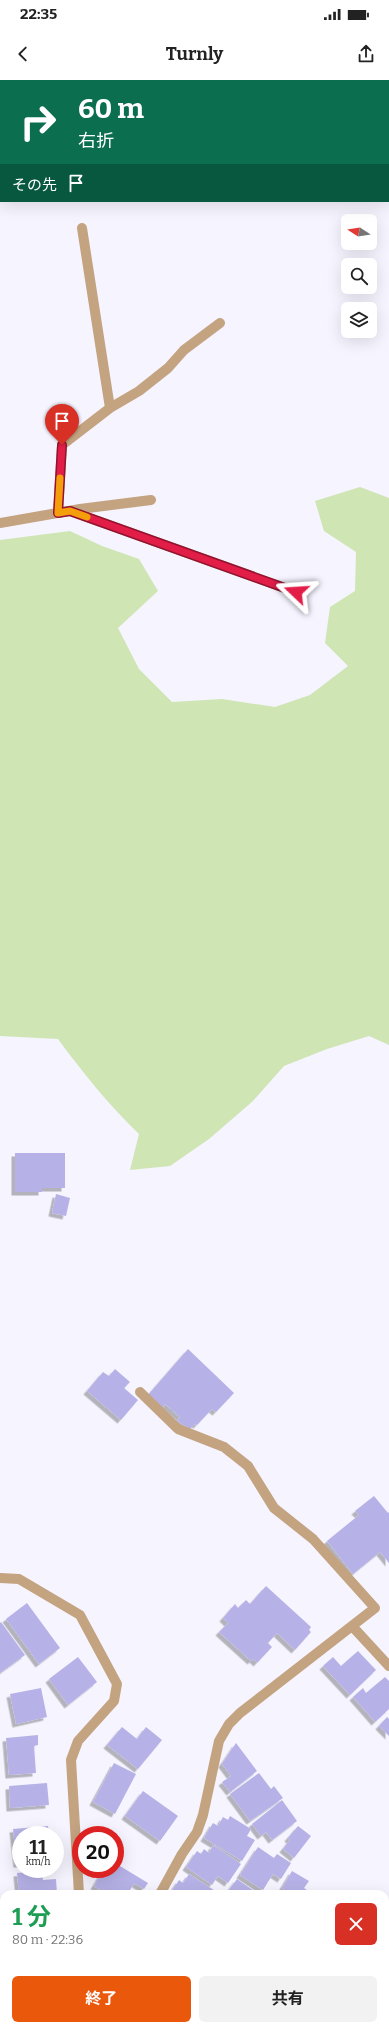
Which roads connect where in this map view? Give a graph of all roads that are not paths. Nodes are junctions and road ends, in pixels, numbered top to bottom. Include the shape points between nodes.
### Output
1 (82, 228) dead end
2 (220, 323) dead end
3 (110, 408) junction
4 (151, 500) dead end
5 (70, 511) junction
6 (58, 513) junction
7 (0, 523) edge
8 (296, 592) dead end
9 (140, 1392) dead end
10 (0, 1578) edge
11 (352, 1626) junction
12 (389, 1666) edge
13 (79, 1890) edge
14 (162, 1890) edge

1 - 3 street
2 - 3 street via 184,350 168,368 139,391
3 - 6 street via 62,445
4 - 5 street
5 - 6 street
5 - 8 street
6 - 7 street
9 - 11 street via 178,1429 224,1447 248,1466 274,1508 313,1539 375,1608
10 - 13 street via 19,1579 80,1615 117,1684 114,1701 78,1741 71,1760
11 - 12 street
11 - 14 street via 240,1713 230,1724 219,1741 197,1832

